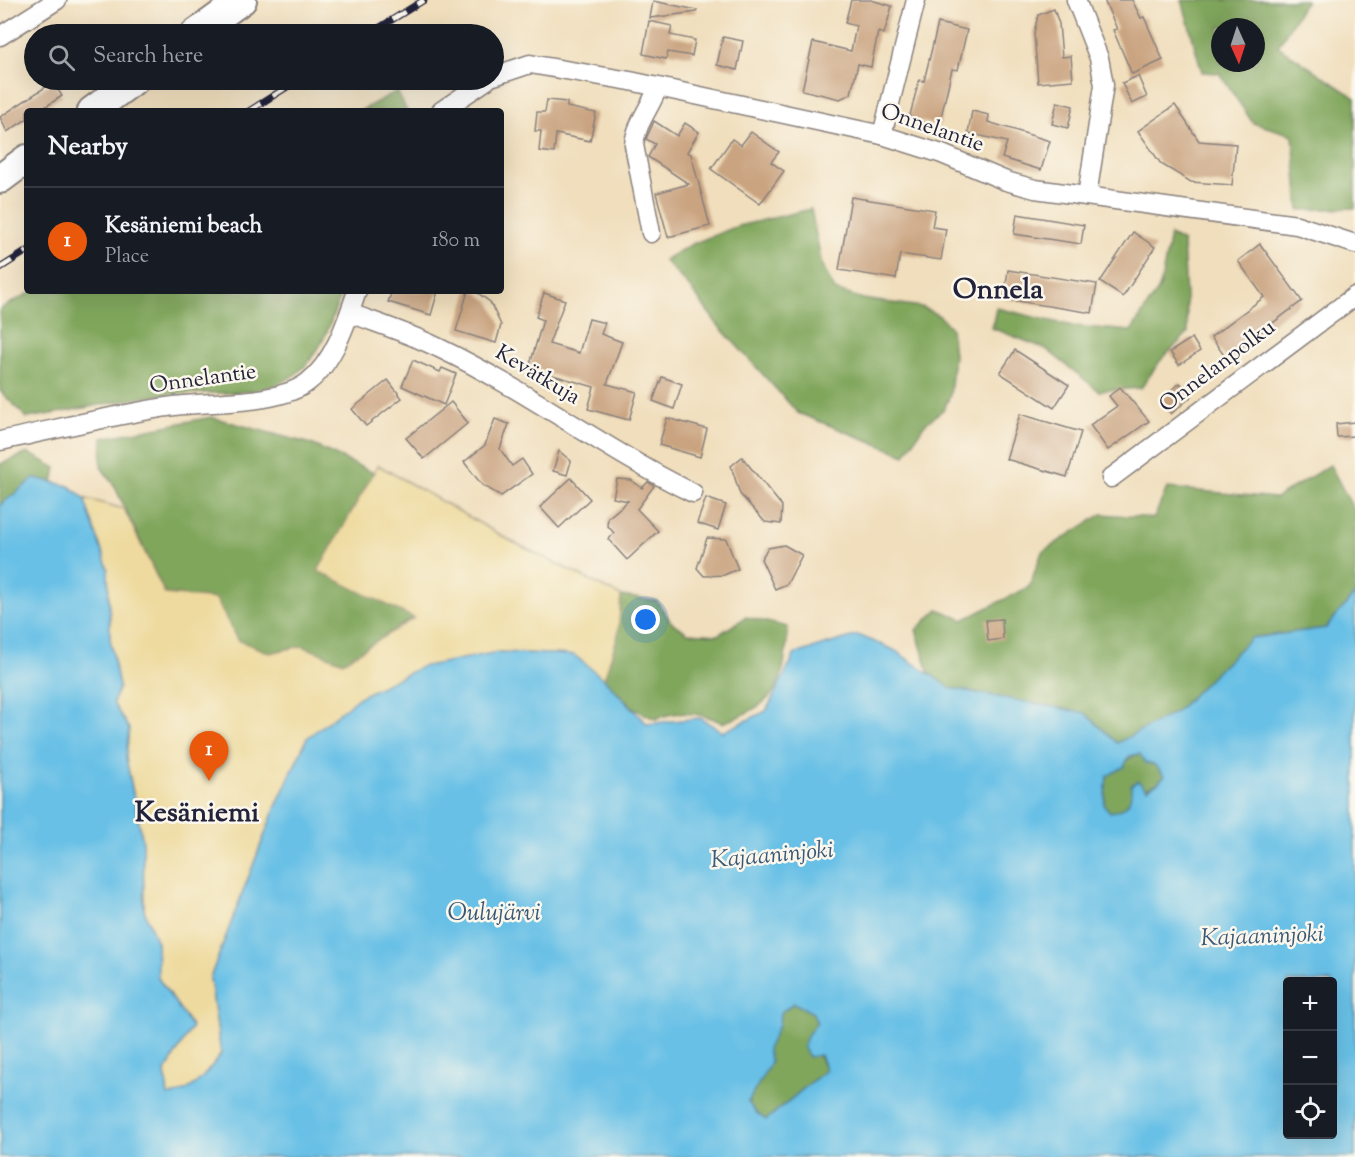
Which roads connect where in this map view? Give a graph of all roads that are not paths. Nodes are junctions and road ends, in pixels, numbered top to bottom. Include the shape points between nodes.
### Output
1 (57, 0) edge
2 (242, 0) edge
3 (916, 0) edge
4 (1076, 0) edge
5 (209, 24) edge
6 (0, 36) edge
7 (504, 73) edge
8 (658, 87) junction
9 (120, 90) edge
10 (472, 90) edge
11 (96, 108) edge
12 (445, 108) edge
13 (882, 135) junction
14 (24, 161) edge
15 (0, 179) edge
16 (1087, 196) junction
17 (651, 233) dead end
18 (1355, 244) edge
19 (356, 294) edge
20 (1355, 296) edge
21 (350, 314) junction
22 (0, 441) edge
23 (1111, 478) dead end
24 (693, 493) dead end

1 - 6 street
2 - 5 highway
3 - 13 street
4 - 16 street via 1099,58 1104,85
7 - 8 street, Onnelantie via 530,64 555,66
8 - 13 street, Onnelantie
8 - 17 street via 635,134 634,145
9 - 11 highway
10 - 12 street
13 - 16 street, Onnelantie via 942,154 1006,181
14 - 15 highway
16 - 18 street, Onnelantie via 1297,225
19 - 21 street, Onnelantie
20 - 23 street, Onnelanpolku
21 - 22 street, Onnelantie via 327,362 307,383 287,392 243,401 176,406
21 - 24 street, Kevätkuja via 462,359 649,471

